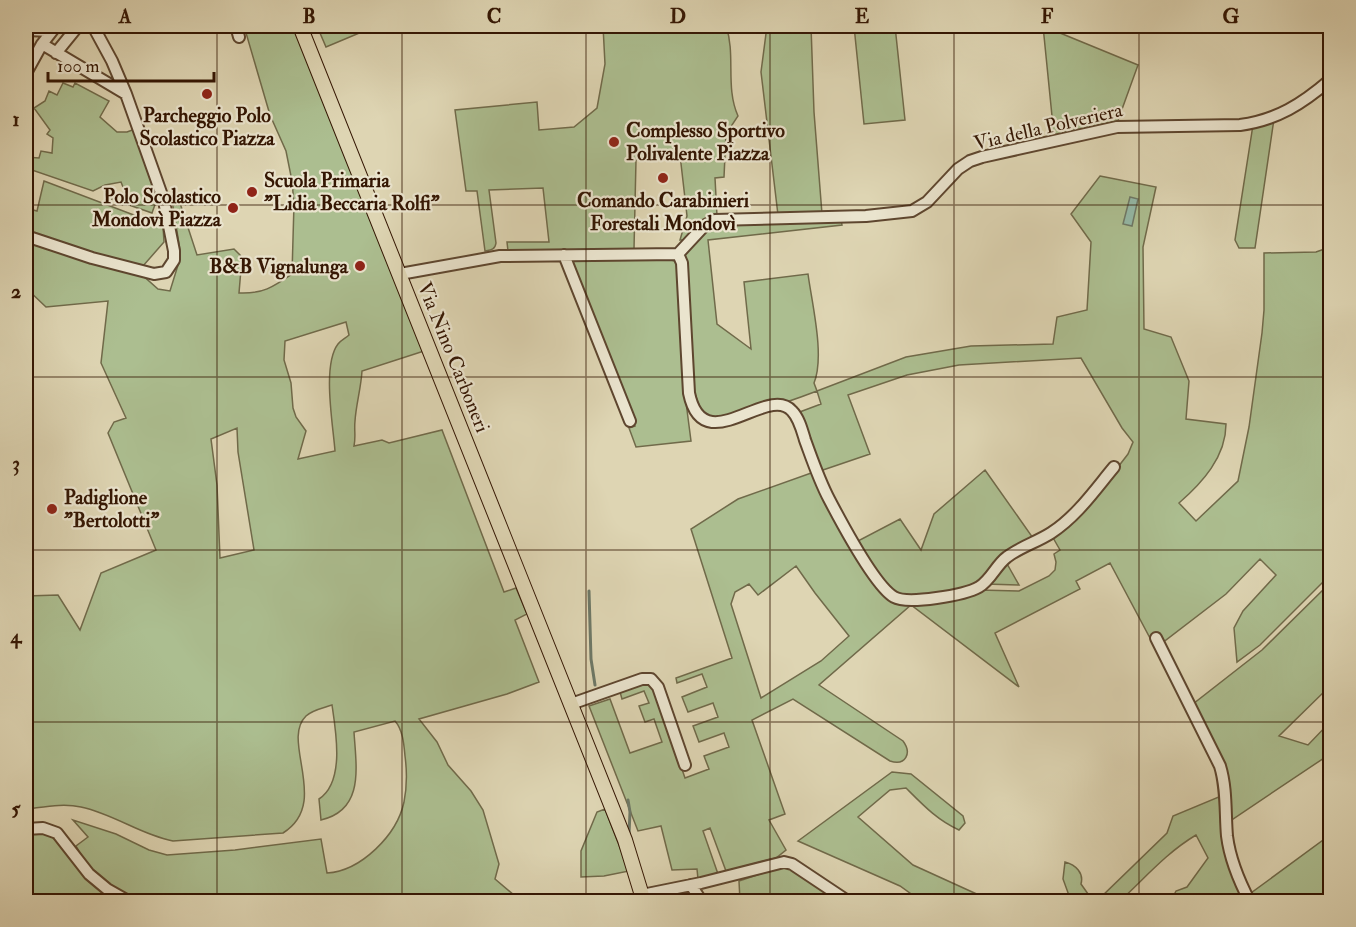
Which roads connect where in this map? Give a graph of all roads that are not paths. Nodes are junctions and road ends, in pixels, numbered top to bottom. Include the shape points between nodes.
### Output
1 (78, 26) edge
2 (93, 26) edge
3 (300, 26) edge
4 (54, 28) edge
5 (26, 30) edge
6 (42, 44) junction
7 (56, 52) junction
8 (26, 73) edge
9 (1330, 80) edge
10 (126, 94) junction
11 (27, 236) edge
12 (678, 254) junction
13 (564, 255) junction
14 (400, 274) junction
15 (630, 421) dead end
16 (1114, 467) dead end
17 (1156, 638) dead end
18 (571, 704) junction
19 (685, 765) dead end
20 (26, 829) edge
21 (691, 885) junction
22 (640, 899) edge
23 (130, 902) edge
24 (702, 902) edge
25 (849, 902) edge
26 (1250, 902) edge

1 - 7 street
2 - 10 street
3 - 14 main road, Via Nino Carboneri
4 - 5 street
4 - 6 street
6 - 7 street
6 - 8 street
7 - 10 street
9 - 12 street, Via della Polveriera via 1296,107 1250,123 1121,126 982,157 958,169 927,202 912,211 715,220 704,226
10 - 11 street via 164,201 174,251 170,268 154,274
12 - 13 street
12 - 16 street via 682,263 689,393 694,408 705,419 716,422 776,405 792,411 824,491 849,537 883,586 897,598 916,601 979,586 1004,559 1070,518
13 - 14 street via 494,256
13 - 15 street
14 - 18 main road, Via Nino Carboneri
17 - 26 street via 1220,766 1230,851
18 - 19 street via 642,679 651,680 658,687
18 - 22 main road, Via Nino Carboneri via 626,840
20 - 23 street via 43,828 57,833 89,874
21 - 22 street
21 - 24 street
21 - 25 street via 788,862

